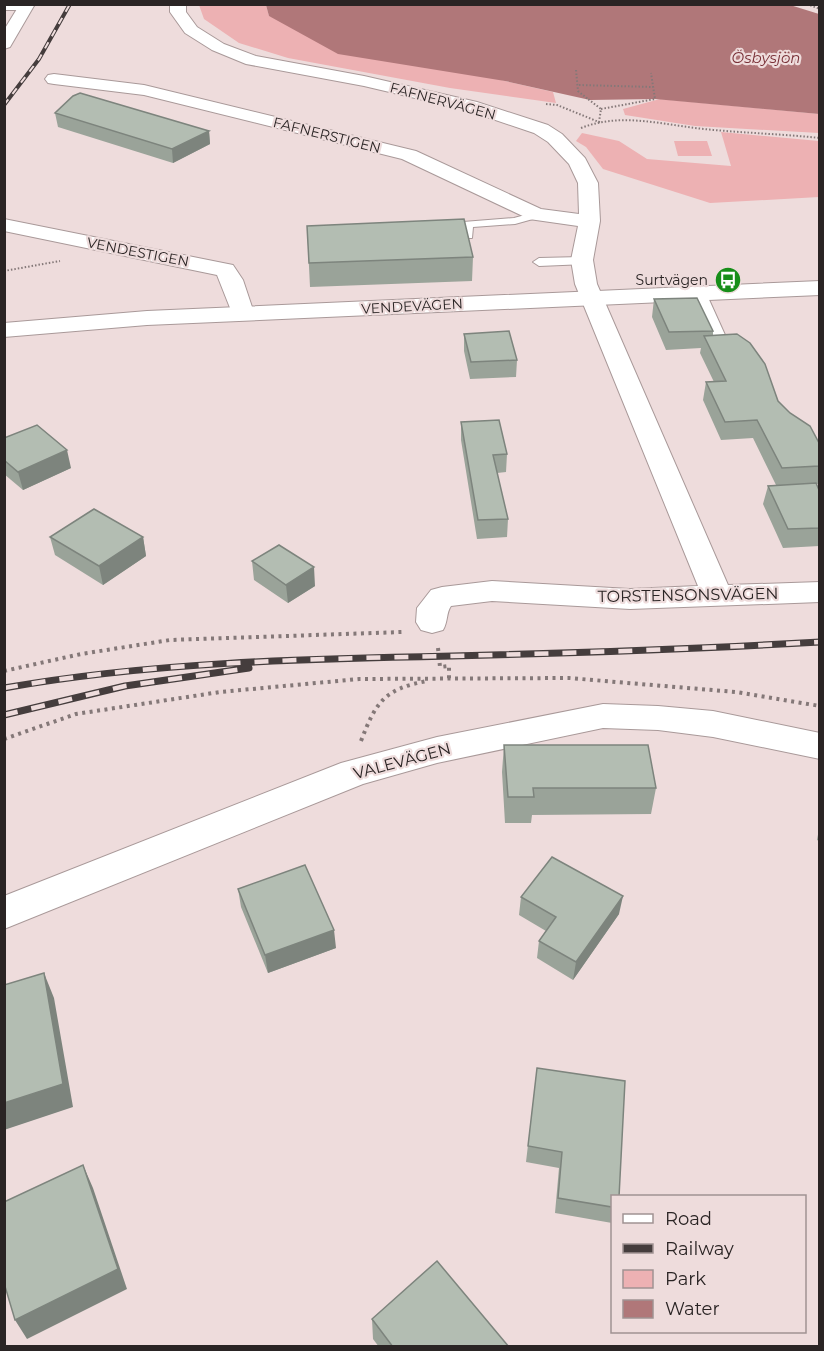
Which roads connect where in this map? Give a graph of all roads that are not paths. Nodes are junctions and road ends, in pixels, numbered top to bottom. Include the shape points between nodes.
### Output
1 (178, 4) edge
2 (4, 5) edge
3 (27, 5) edge
4 (4, 44) edge
5 (54, 80) dead end
6 (536, 215) junction
7 (590, 221) junction
8 (4, 225) edge
9 (468, 236) edge
10 (582, 261) junction
11 (539, 262) dead end
12 (819, 288) edge
13 (700, 293) junction
14 (593, 297) junction
15 (242, 313) junction
16 (4, 330) edge
17 (747, 349) edge
18 (819, 592) edge
19 (717, 595) junction
20 (421, 627) road end
21 (819, 746) edge
22 (4, 913) edge

1 - 7 street, FAFNERVÄGEN via 178,12 191,30 218,47 252,60 471,106 541,129 578,162 588,183
2 - 3 street
3 - 4 street
5 - 6 street, FAFNERSTIGEN via 144,90 409,155
6 - 7 street, FAFNERSTIGEN
6 - 9 lane via 515,221 467,224
7 - 10 street, FAFNERVÄGEN
8 - 15 street, VENDESTIGEN via 225,270
10 - 11 lane
10 - 14 street, FAFNERVÄGEN
12 - 13 street, VENDEVÄGEN
13 - 14 street, VENDEVÄGEN
13 - 17 lane via 720,338
14 - 15 street, VENDEVÄGEN
14 - 19 street
15 - 16 street, VENDEVÄGEN
18 - 19 street, TORSTENSONSVÄGEN
19 - 20 street, TORSTENSONSVÄGEN via 630,599 492,591 442,597
21 - 22 street, VALEVÄGEN via 713,724 603,716 437,750 354,773

